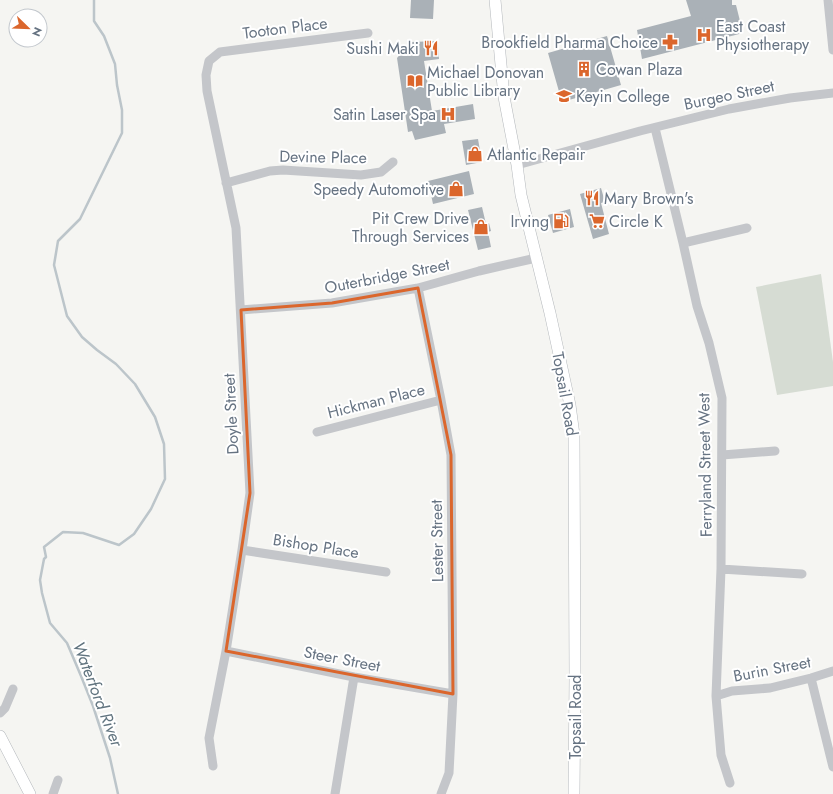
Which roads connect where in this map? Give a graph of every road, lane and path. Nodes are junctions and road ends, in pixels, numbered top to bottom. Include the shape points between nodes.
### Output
1 (495, 0) edge
2 (828, 0) edge
3 (368, 33) dead end
4 (833, 50) edge
5 (209, 61) joint
6 (833, 93) edge
7 (655, 128) junction
8 (393, 162) dead end
9 (517, 165) junction
10 (226, 183) junction
11 (748, 228) dead end
12 (683, 243) junction
13 (536, 258) junction
14 (418, 288) junction
15 (241, 310) junction
16 (442, 400) junction
17 (317, 432) dead end
18 (775, 452) dead end
19 (722, 455) junction
20 (242, 550) junction
21 (721, 570) junction
22 (386, 572) dead end
23 (802, 574) dead end
24 (226, 651) junction
25 (833, 671) edge
26 (354, 677) junction
27 (811, 678) junction
28 (13, 689) dead end
29 (453, 694) junction
30 (716, 696) junction
31 (0, 713) edge
32 (0, 736) edge
33 (213, 766) dead end
34 (833, 767) edge
35 (58, 780) dead end
36 (730, 783) dead end
37 (30, 794) edge
38 (53, 794) edge
39 (335, 794) edge
40 (441, 794) edge
41 (574, 794) edge

1 - 9 main road, Topsail Road via 504,97
2 - 4 street
3 - 5 street, Tooton Place via 220,52
5 - 10 street, Doyle Street via 206,75 207,91
6 - 7 street, Burgeo Street via 729,109
7 - 9 street, Burgeo Street
7 - 12 street, Ferryland Street West
8 - 10 street, Devine Place via 381,172 361,174 283,170
9 - 13 main road, Topsail Road via 521,195
10 - 15 street, Doyle Street via 236,228
11 - 12 street
12 - 19 street, Ferryland Street West via 722,398
13 - 14 street, Outerbridge Street
13 - 41 main road, Topsail Road via 570,405 574,435
14 - 15 street, Outerbridge Street via 332,303
14 - 16 street, Lester Street
15 - 20 street, Doyle Street via 250,493
16 - 17 street, Hickman Place
16 - 29 street, Lester Street via 451,456
18 - 19 street
19 - 21 street, Ferryland Street West
20 - 22 street, Bishop Place
20 - 24 street, Doyle Street
21 - 23 street
21 - 30 street, Ferryland Street West
24 - 26 street, Steer Street
24 - 33 street, Doyle Street via 209,738
25 - 27 street, Burin Street
26 - 29 street, Steer Street
26 - 39 street
27 - 30 street, Burin Street via 770,688 732,691
27 - 34 street
28 - 31 street via 5,708
29 - 40 street, Lester Street via 449,773
30 - 36 street, Ferryland Street West via 721,755
32 - 37 main road
35 - 38 street

